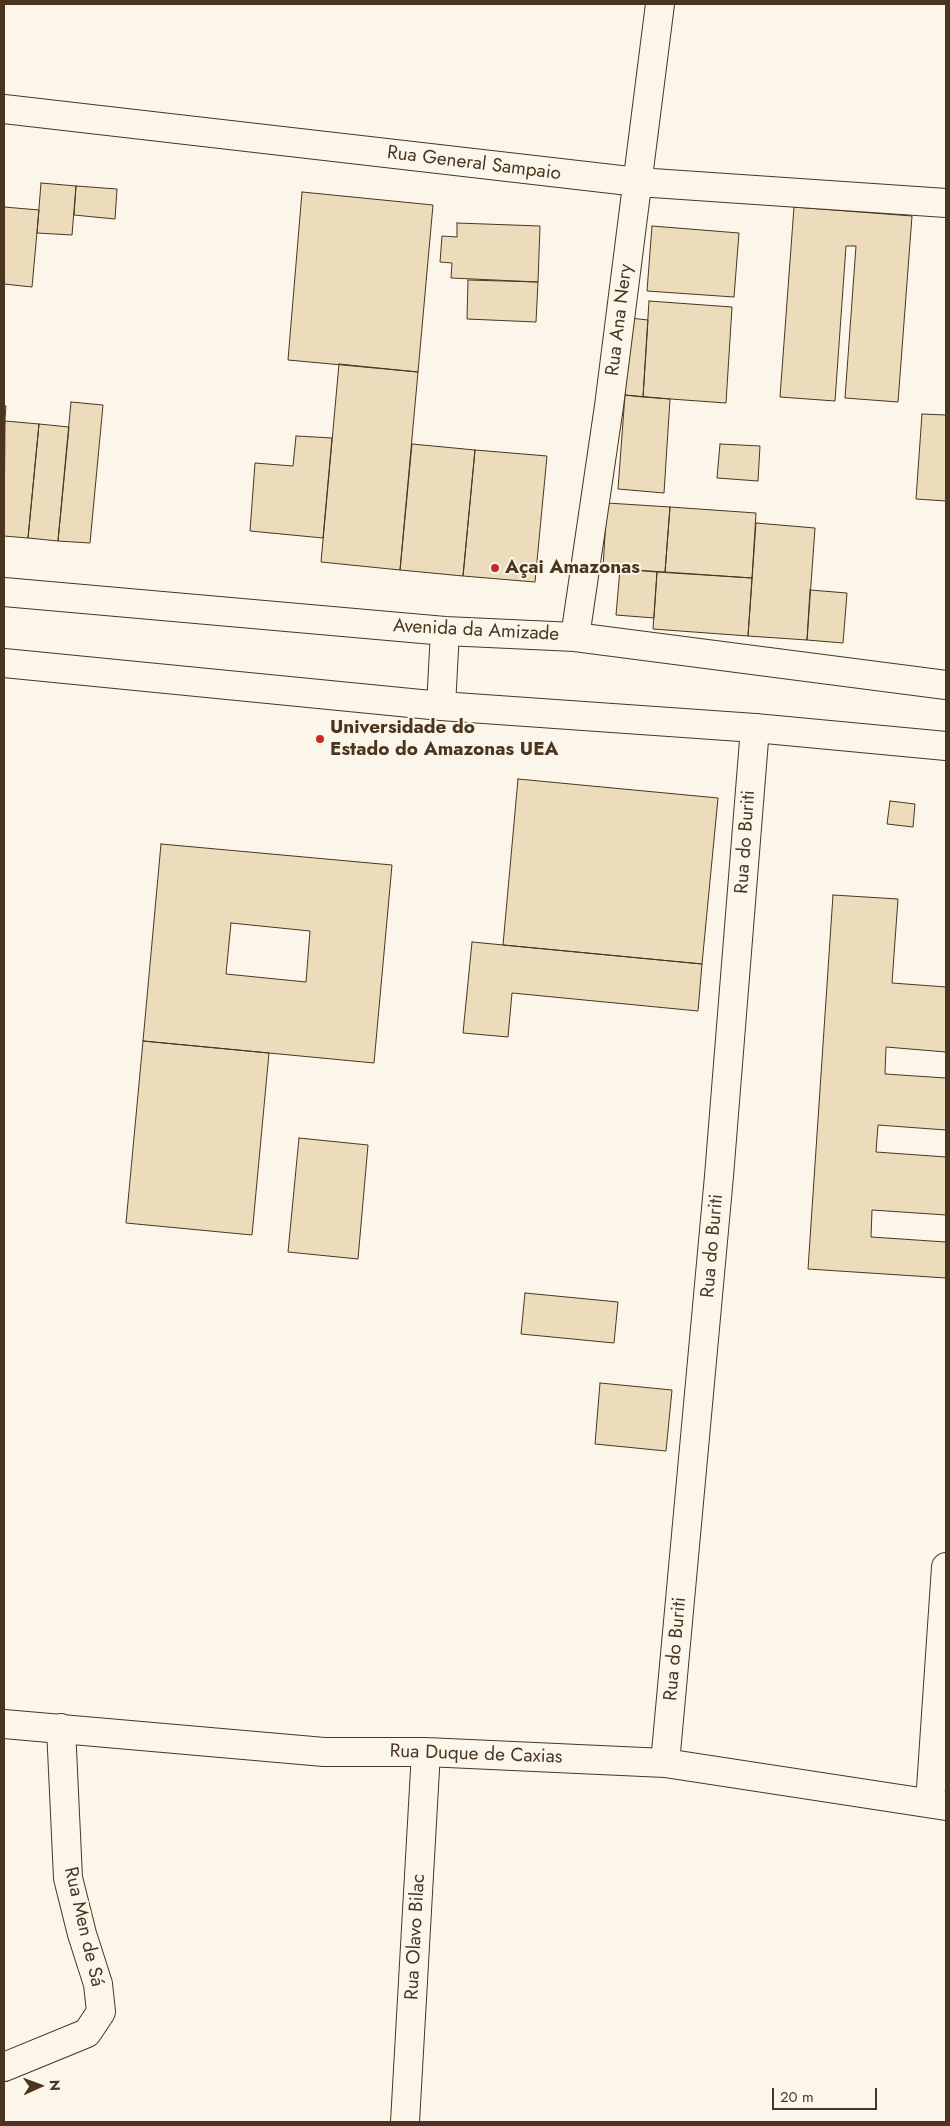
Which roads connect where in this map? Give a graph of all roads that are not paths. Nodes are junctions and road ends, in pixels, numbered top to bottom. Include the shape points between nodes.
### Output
1 (660, 4) edge
2 (4, 110) edge
3 (638, 182) junction
4 (946, 202) edge
5 (4, 592) edge
6 (446, 631) junction
7 (575, 637) junction
8 (4, 663) edge
9 (946, 685) edge
10 (441, 706) junction
11 (754, 728) junction
12 (946, 746) edge
13 (946, 1567) edge
14 (4, 1724) edge
15 (61, 1728) junction
16 (426, 1752) junction
17 (665, 1763) junction
18 (938, 1804) edge
19 (4, 2067) edge
20 (405, 2122) edge

1 - 3 street, Rua Ana Nery
2 - 3 street, Rua General Sampaio
3 - 4 street, Rua General Sampaio
3 - 7 street, Rua Ana Nery
5 - 6 street, Avenida da Amizade
6 - 7 street, Avenida da Amizade
6 - 10 street
7 - 9 street, Avenida da Amizade
8 - 10 street
10 - 11 street
11 - 12 street
11 - 17 street, Rua do Buriti via 720,1176
13 - 18 street
14 - 15 street, Rua Duque de Caxias
15 - 16 street, Rua Duque de Caxias via 324,1752
15 - 19 street, Rua Men de Sá via 68,1878 98,1984 100,2012 87,2034
16 - 17 street, Rua Duque de Caxias
16 - 20 street, Rua Olavo Bilac
17 - 18 street, Rua Duque de Caxias

